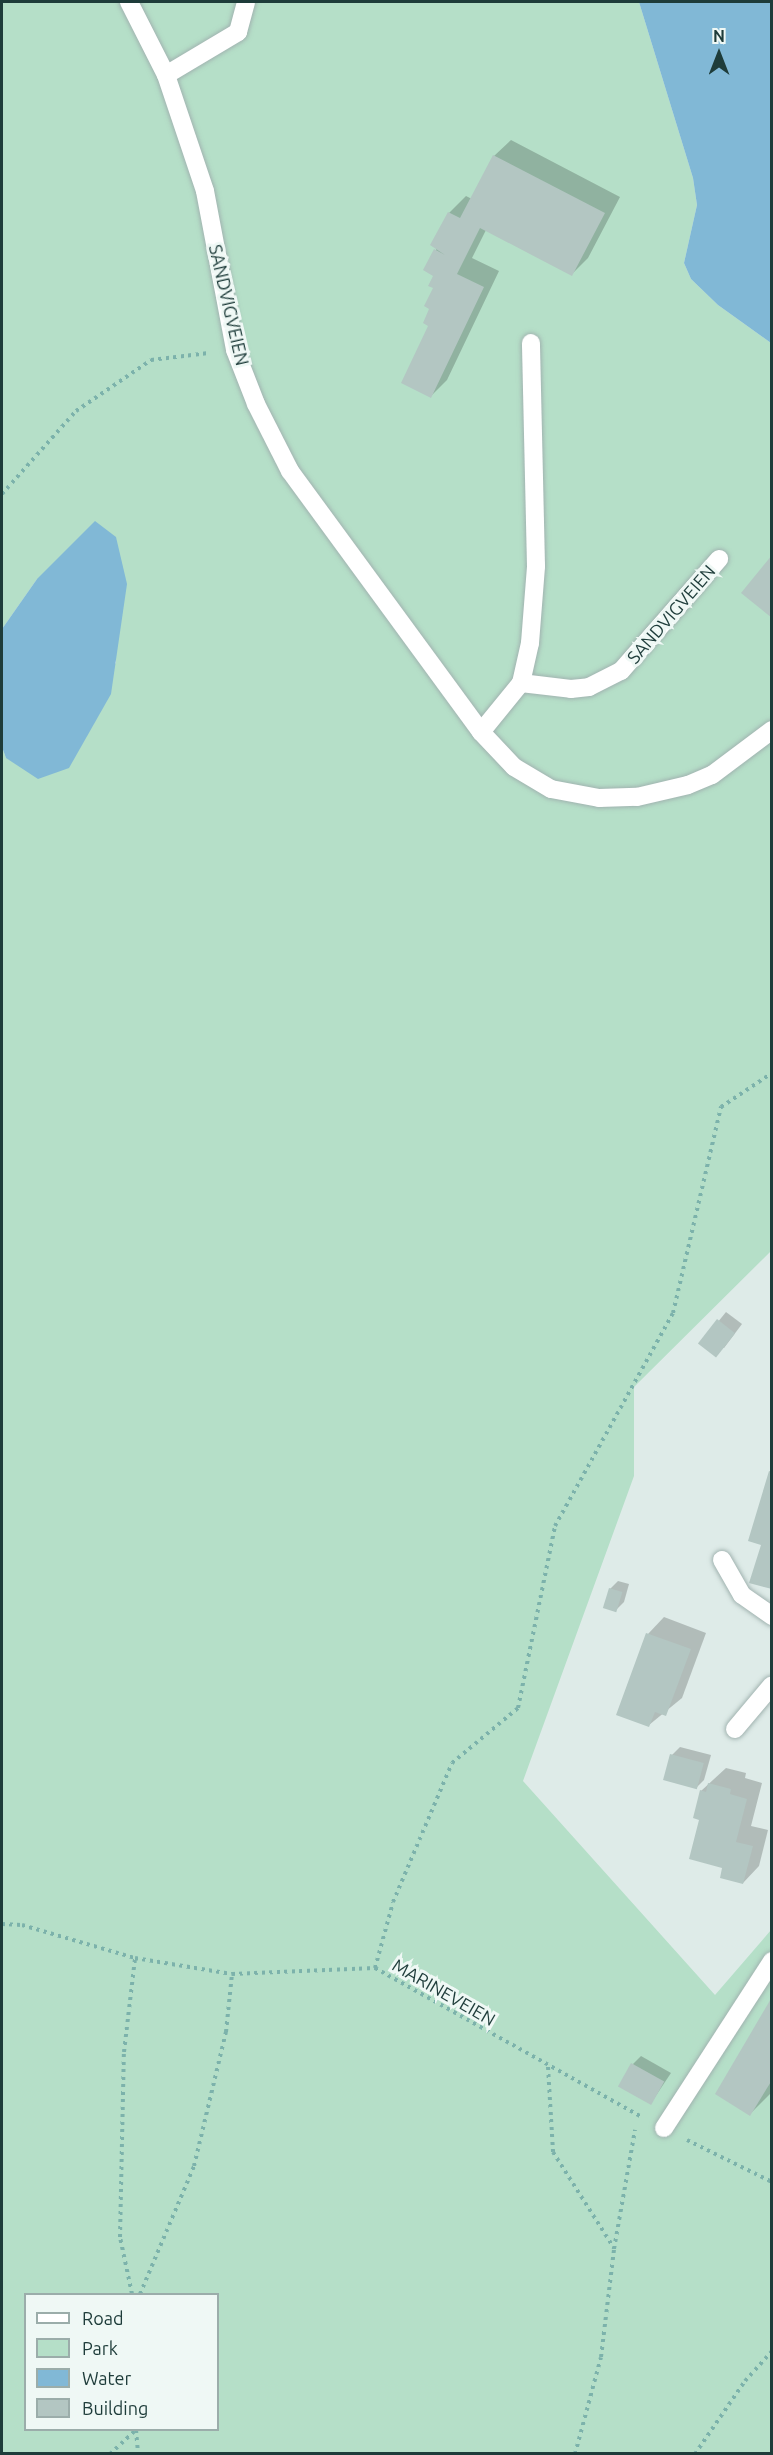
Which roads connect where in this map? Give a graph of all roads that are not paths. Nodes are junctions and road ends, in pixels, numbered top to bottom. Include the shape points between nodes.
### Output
1 (129, 2) edge
2 (246, 2) edge
3 (166, 75) junction
4 (531, 343) dead end
5 (719, 559) dead end
6 (521, 683) junction
7 (771, 730) edge
8 (481, 732) junction
9 (722, 1560) dead end
10 (771, 1616) edge
11 (771, 1685) edge
12 (735, 1729) dead end
13 (771, 1961) edge
14 (664, 2128) road end

1 - 3 main road, SANDVIGVEIEN
2 - 3 main road via 238,32
3 - 8 main road, SANDVIGVEIEN via 205,191 235,350 256,404 290,471
4 - 6 main road via 536,566 531,644
5 - 6 main road, SANDVIGVEIEN via 621,671 589,687 571,689
6 - 8 main road
7 - 8 main road, SANDVIGVEIEN via 712,775 688,785 637,797 599,798 551,789 514,767
9 - 10 main road via 742,1595
11 - 12 main road
13 - 14 main road

